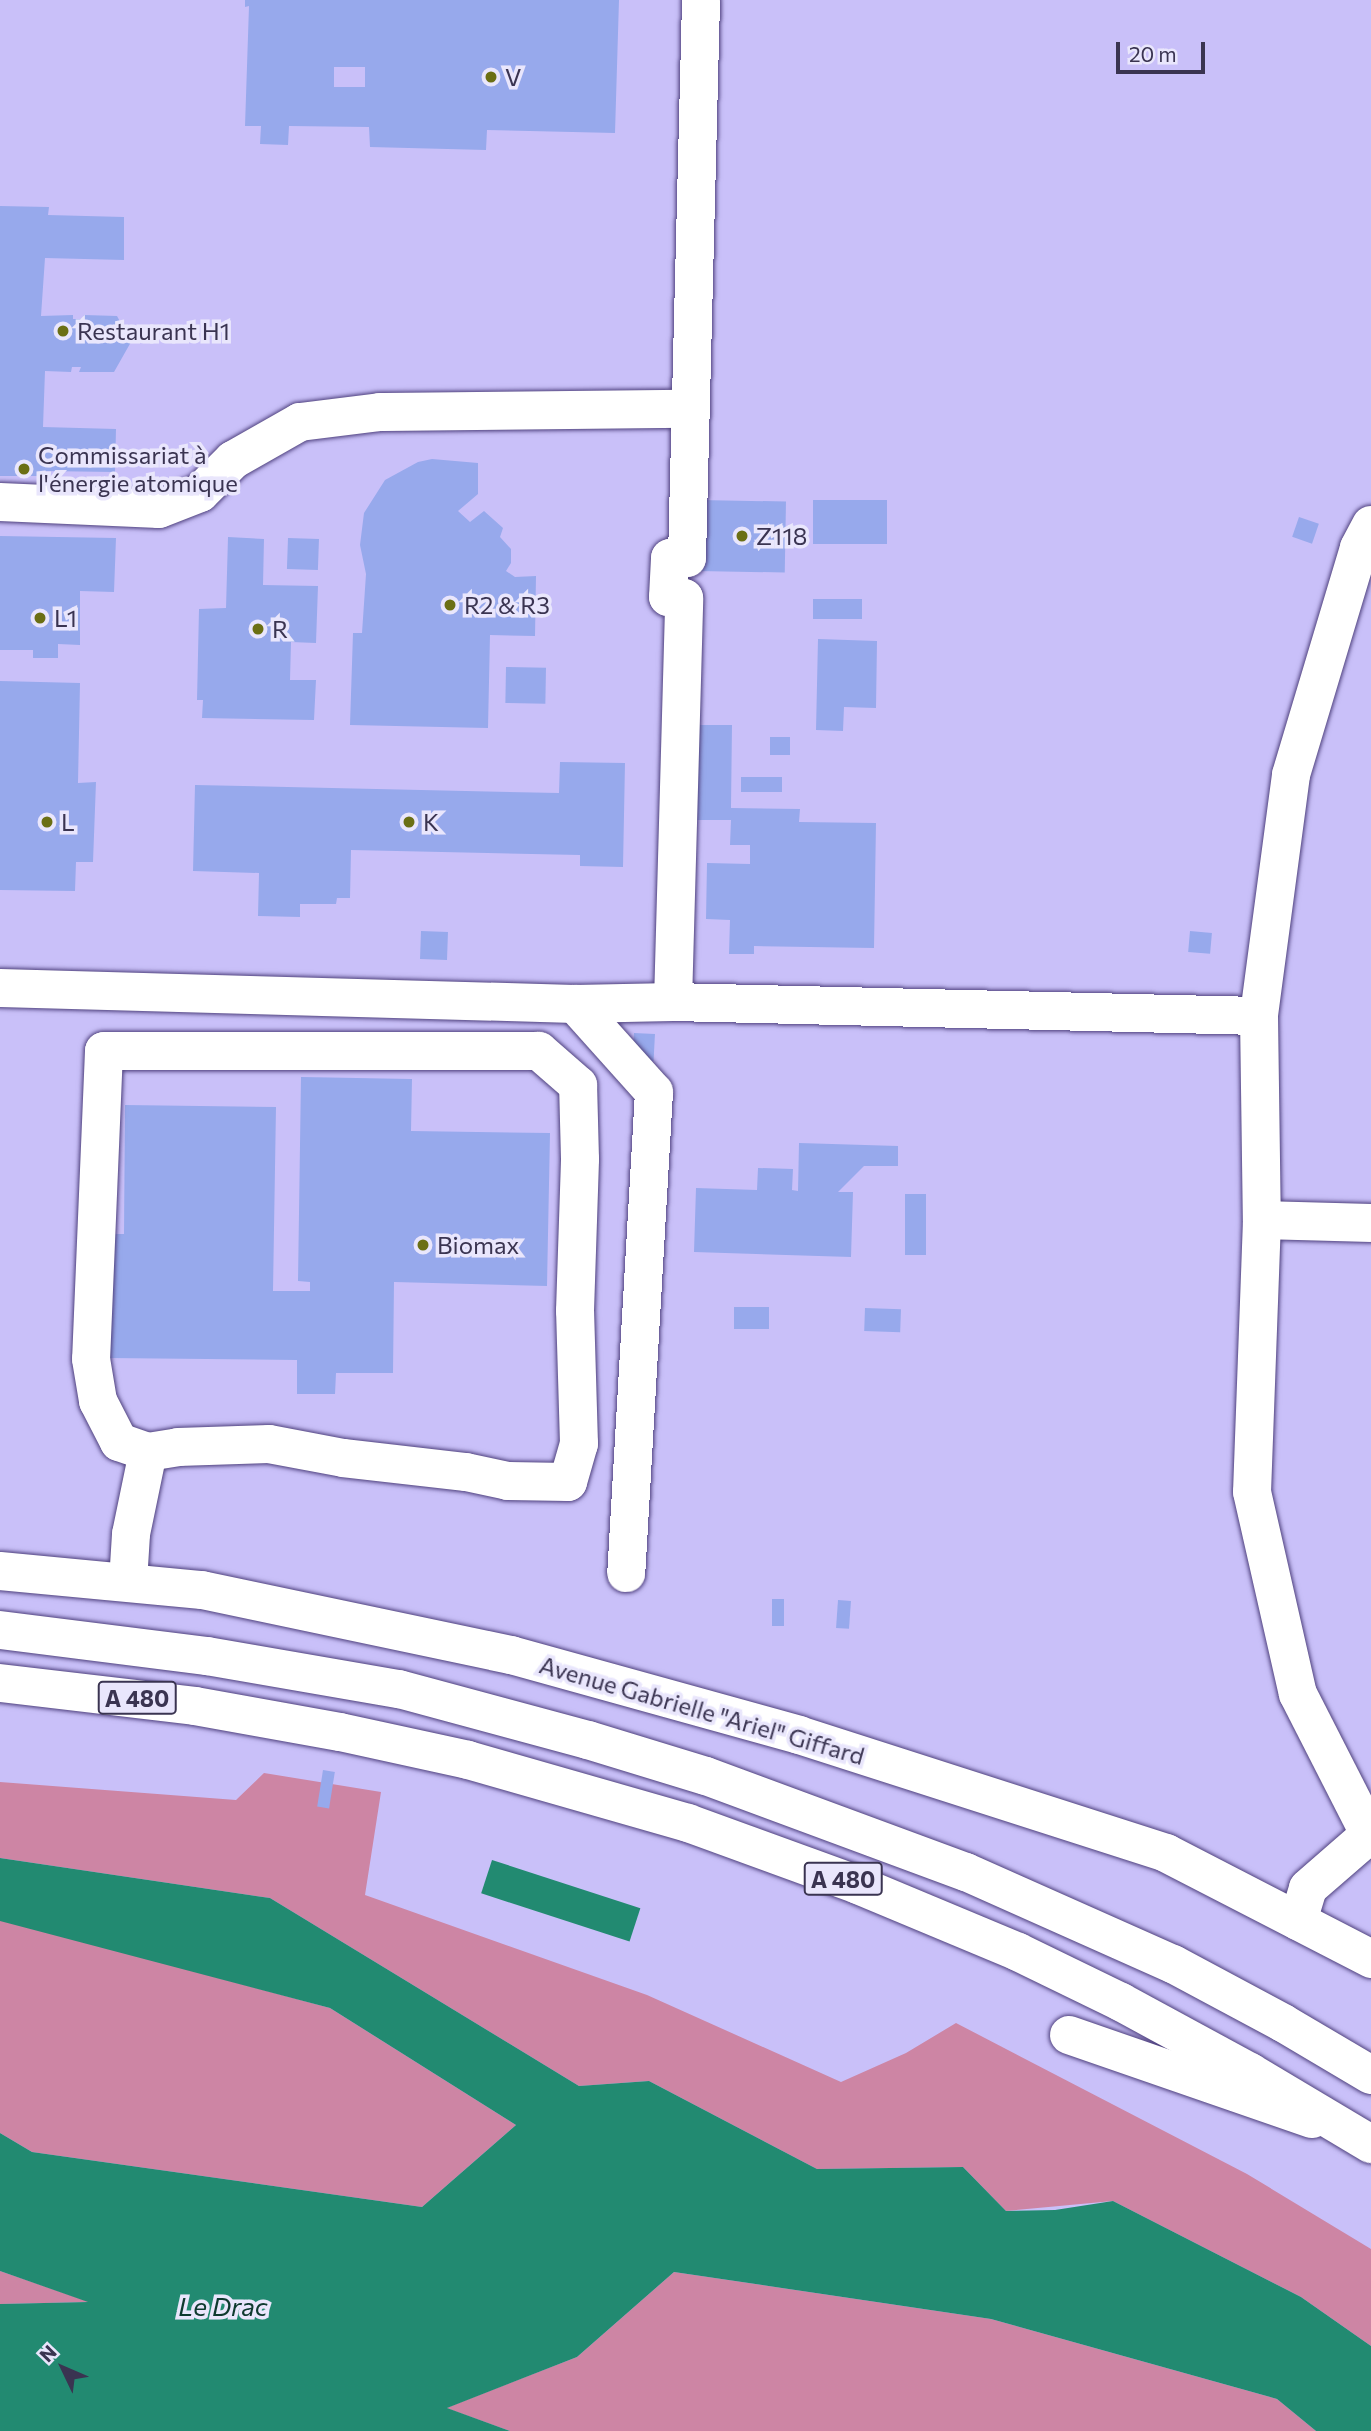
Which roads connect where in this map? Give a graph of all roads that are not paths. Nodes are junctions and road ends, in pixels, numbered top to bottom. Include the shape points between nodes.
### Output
1 (701, 0) edge
2 (690, 409) junction
3 (0, 502) edge
4 (1371, 525) edge
5 (0, 988) edge
6 (673, 1002) junction
7 (575, 1004) junction
8 (1259, 1016) junction
9 (1262, 1220) junction
10 (1371, 1223) edge
11 (148, 1452) junction
12 (0, 1571) edge
13 (626, 1573) dead end
14 (128, 1582) junction
15 (0, 1630) edge
16 (0, 1683) edge
17 (87, 1692) junction
18 (0, 1698) edge
19 (1370, 1836) edge
20 (1298, 1921) junction
21 (1371, 1959) edge
22 (1069, 2035) dead end
23 (1371, 2075) edge
24 (1364, 2139) edge

1 - 2 main road
2 - 3 main road via 380,412 300,422 233,460 200,493 159,509
2 - 6 main road via 687,558 670,558 668,597 684,598
4 - 8 main road via 1359,548 1291,775
5 - 7 main road
6 - 7 main road
6 - 8 main road
7 - 13 main road via 654,1093
8 - 9 main road
9 - 10 main road
9 - 19 main road via 1252,1492 1298,1694
11 - 11 main road via 119,1442 98,1401 91,1359 104,1051 539,1051 578,1085 575,1311 579,1444 568,1482 508,1481 269,1444
11 - 14 main road via 131,1534
12 - 14 main road, Avenue Gabrielle "Ariel" Giffard
14 - 20 main road, Avenue Gabrielle "Ariel" Giffard via 202,1590 511,1655 799,1735 1166,1853
15 - 23 main road, A 480 via 207,1656 399,1689 706,1776 966,1872 1173,1964
16 - 17 main road, A 480
17 - 18 main road
17 - 24 main road, A 480 via 274,1719 401,1745 598,1796 755,1846 1030,1958 1133,2008
19 - 20 main road via 1308,1888
20 - 21 main road, Avenue Gabrielle "Ariel" Giffard
22 - 24 main road

